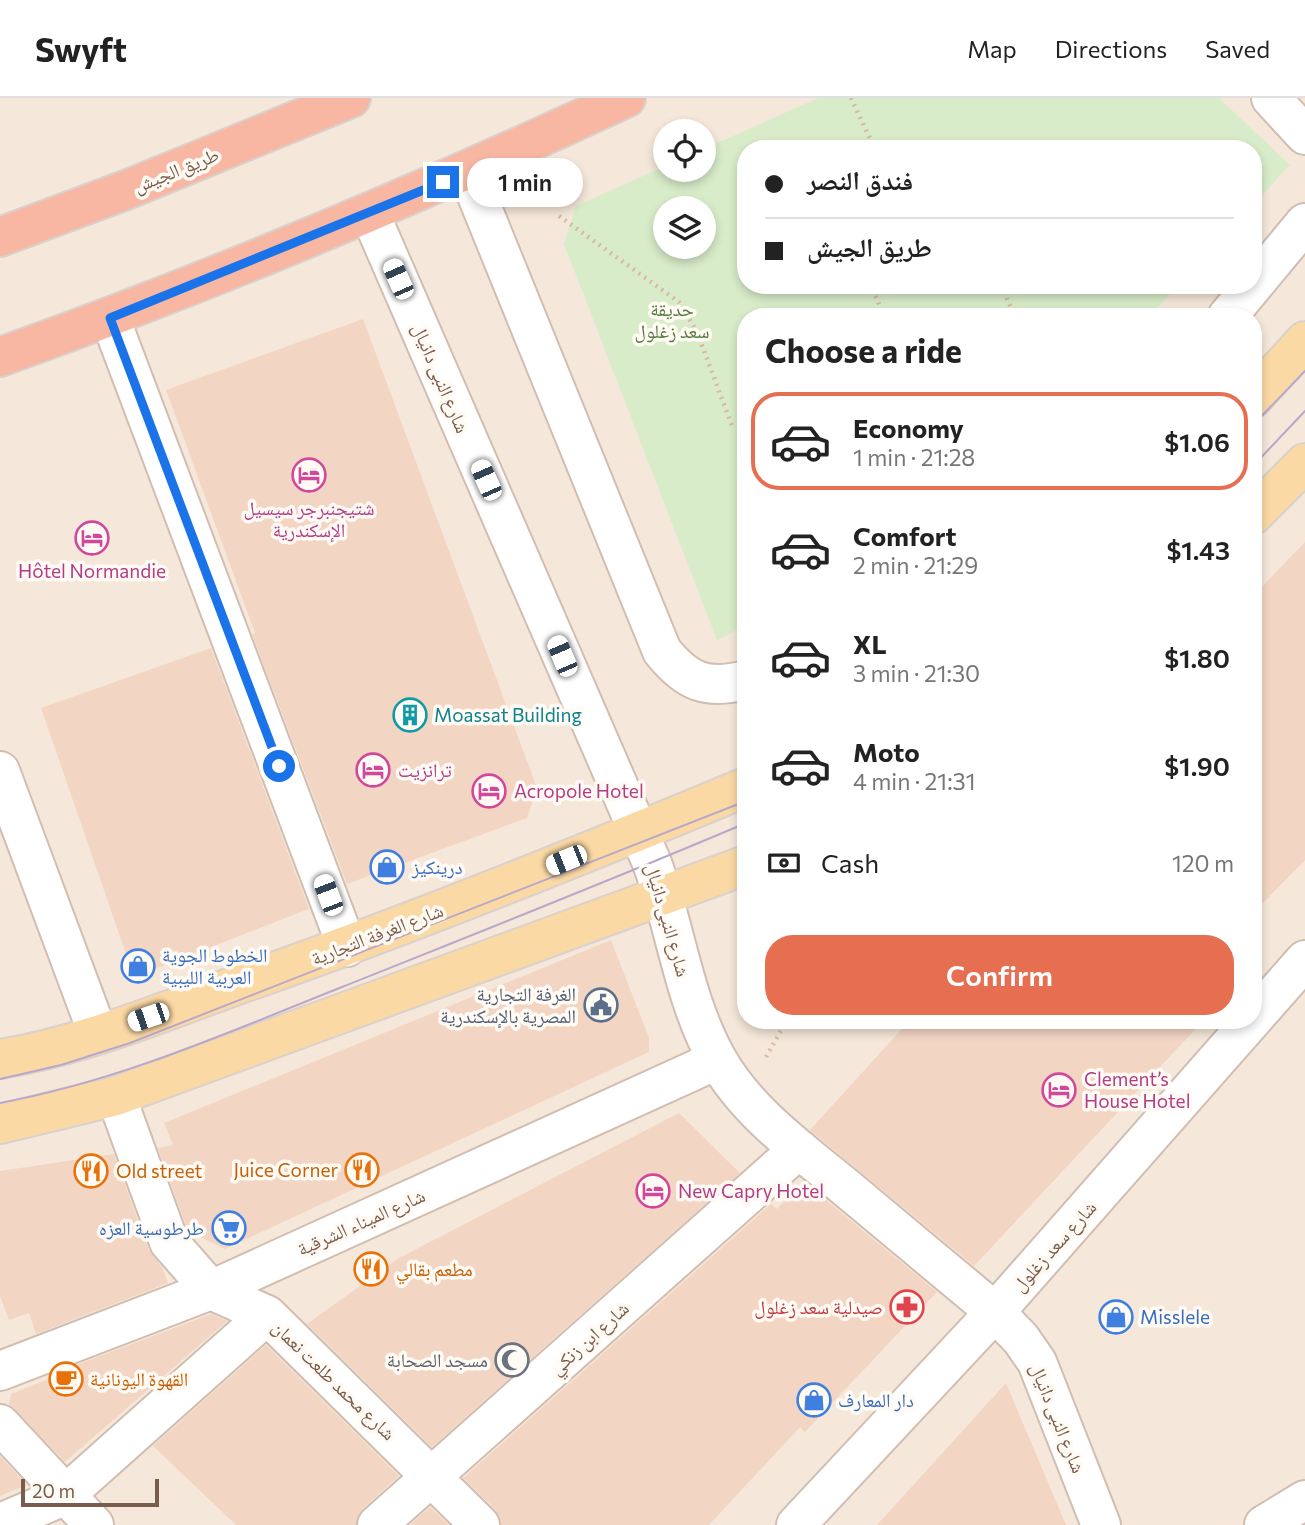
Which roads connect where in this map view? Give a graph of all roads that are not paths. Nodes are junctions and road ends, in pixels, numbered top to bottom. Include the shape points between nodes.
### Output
1 (351, 98) edge
2 (626, 98) edge
3 (1271, 98) edge
4 (1305, 135) edge
5 (467, 171) junction
6 (369, 214) junction
7 (1305, 223) edge
8 (0, 237) edge
9 (1262, 277) edge
10 (1247, 294) edge
11 (1235, 308) edge
12 (110, 318) junction
13 (1305, 341) edge
14 (0, 357) edge
15 (1262, 388) edge
16 (1302, 472) edge
17 (1262, 507) edge
18 (737, 682) edge
19 (0, 771) edge
20 (737, 791) edge
21 (639, 832) junction
22 (737, 868) edge
23 (664, 896) junction
24 (347, 947) junction
25 (1305, 960) edge
26 (1262, 1009) edge
27 (1244, 1029) edge
28 (98, 1034) junction
29 (0, 1059) edge
30 (717, 1060) junction
31 (116, 1096) junction
32 (0, 1124) edge
33 (799, 1149) junction
34 (211, 1290) junction
35 (995, 1312) junction
36 (267, 1315) junction
37 (0, 1371) edge
38 (0, 1424) edge
39 (433, 1478) junction
40 (64, 1496) junction
41 (1305, 1500) edge
42 (0, 1523) edge
43 (94, 1525) edge
44 (377, 1525) edge
45 (480, 1525) edge
46 (796, 1525) edge
47 (1101, 1525) edge
48 (1264, 1525) edge

1 - 8 highway, طريق الجيش
2 - 5 highway
3 - 4 street
5 - 6 highway
5 - 18 street via 662,651 677,670 698,682 722,686
6 - 12 highway
6 - 21 street, شارع النبى دانيال
7 - 9 street
10 - 11 street
12 - 14 highway
12 - 24 street
13 - 15 main road
16 - 17 main road
19 - 28 street
20 - 21 main road, شارع الغرفة التجارية
21 - 23 street, شارع النبى دانيال
21 - 24 main road, شارع الغرفة التجارية
22 - 23 main road
23 - 30 street, شارع النبى دانيال via 692,1006
23 - 31 main road
24 - 28 main road, شارع الغرفة التجارية
25 - 26 street, شارع سعد زغلول
27 - 35 street, شارع سعد زغلول
28 - 29 main road, شارع الغرفة التجارية
30 - 33 street, شارع النبى دانيال via 744,1097
30 - 34 street, شارع الميناء الشرقية
31 - 32 main road
31 - 34 street, شارع محمد طلعت نعمان via 169,1242
33 - 35 street, شارع النبى دانيال
33 - 39 street, شارع ابن زنكي
34 - 36 street, شارع محمد طلعت نعمان
34 - 37 street, شارع الميناء الشرقية
35 - 46 street, شارع سعد زغلول
35 - 47 street, شارع النبى دانيال via 1037,1362
36 - 39 street, شارع محمد طلعت نعمان
36 - 40 street
38 - 40 street
39 - 44 street, شارع ابن زنكي
39 - 45 street, شارع محمد طلعت نعمان
40 - 42 street
40 - 43 street
41 - 48 street

